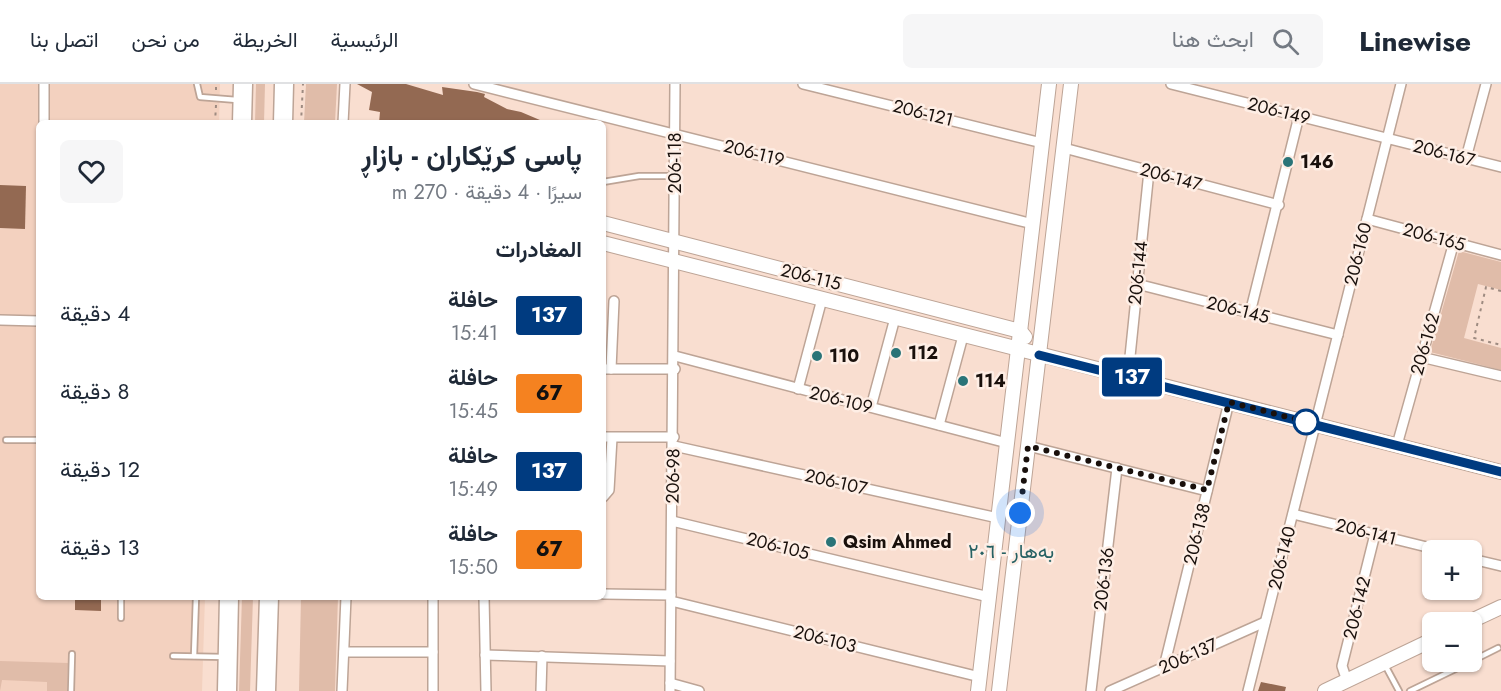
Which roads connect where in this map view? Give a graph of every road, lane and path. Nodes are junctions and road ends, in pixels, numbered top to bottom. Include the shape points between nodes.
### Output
1 (44, 84) edge
2 (197, 84) edge
3 (284, 84) edge
4 (303, 84) edge
5 (345, 84) edge
6 (474, 84) edge
7 (675, 84) edge
8 (803, 84) edge
9 (1049, 84) edge
10 (1071, 84) edge
11 (1171, 84) edge
12 (1401, 84) edge
13 (1486, 84) edge
14 (242, 92) edge
15 (1299, 116) junction
16 (44, 120) edge
17 (242, 120) edge
18 (283, 120) edge
19 (302, 120) edge
20 (343, 120) edge
21 (675, 134) junction
22 (1388, 138) junction
23 (1042, 143) junction
24 (1064, 148) junction
25 (1466, 158) junction
26 (1501, 167) edge
27 (1149, 171) junction
28 (675, 176) junction
29 (606, 182) edge
30 (1279, 205) junction
31 (1367, 219) junction
32 (606, 224) edge
33 (1033, 224) junction
34 (674, 242) junction
35 (1454, 242) junction
36 (606, 244) edge
37 (1501, 255) edge
38 (672, 261) junction
39 (1137, 284) junction
40 (1501, 291) edge
41 (822, 299) junction
42 (614, 301) dead end
43 (1250, 313) junction
44 (895, 318) junction
45 (0, 320) edge
46 (36, 321) edge
47 (1020, 331) junction
48 (1338, 334) junction
49 (963, 336) junction
50 (1501, 345) edge
51 (1018, 350) junction
52 (1039, 355) junction
53 (675, 356) junction
54 (1421, 357) junction
55 (607, 369) edge
56 (675, 369) junction
57 (1128, 376) junction
58 (1501, 376) edge
59 (798, 389) junction
60 (1229, 402) junction
61 (871, 407) junction
62 (1315, 424) junction
63 (939, 425) junction
64 (607, 437) edge
65 (6, 440) dead end
66 (36, 440) edge
67 (674, 442) junction
68 (1007, 443) junction
69 (1397, 445) junction
70 (1028, 446) junction
71 (1117, 468) junction
72 (1501, 472) edge
73 (1207, 490) junction
74 (606, 494) edge
75 (1293, 514) junction
76 (998, 518) junction
77 (672, 521) junction
78 (1375, 534) junction
79 (1422, 546) edge
80 (1482, 561) edge
81 (1501, 566) edge
82 (606, 594) edge
83 (989, 597) junction
84 (671, 598) junction
85 (122, 600) edge
86 (196, 600) edge
87 (229, 600) edge
88 (269, 600) edge
89 (346, 600) edge
90 (433, 600) edge
91 (484, 600) edge
92 (1500, 609) edge
93 (1482, 617) edge
94 (121, 618) dead end
95 (1265, 622) junction
96 (1422, 645) edge
97 (1498, 648) dead end
98 (344, 652) junction
99 (433, 652) junction
100 (72, 654) dead end
101 (485, 655) junction
102 (173, 656) dead end
103 (194, 656) junction
104 (543, 656) junction
105 (1482, 656) edge
106 (227, 657) junction
107 (670, 661) junction
108 (1384, 663) junction
109 (1164, 667) junction
110 (1449, 672) edge
111 (1347, 681) junction
112 (979, 684) edge
113 (670, 687) edge
114 (71, 691) edge
115 (226, 691) edge
116 (266, 691) edge
117 (342, 691) edge
118 (433, 691) edge
119 (486, 691) edge
120 (541, 691) edge
121 (699, 691) edge
122 (999, 691) edge
123 (1091, 691) edge
124 (1110, 691) edge
125 (1248, 691) edge
126 (1325, 691) edge
127 (1399, 691) edge
128 (1410, 691) edge

1 - 16 street
2 - 14 lane via 200,97
3 - 18 highway
4 - 19 path
5 - 20 street
6 - 21 street, 206-119
7 - 21 street, 206-118
8 - 23 street, 206-121
9 - 23 street
10 - 24 street
11 - 15 street, 206-149
12 - 22 street, 206-160
13 - 25 street
14 - 17 highway
15 - 22 street, 206-149
15 - 30 street
21 - 28 street, 206-118
21 - 33 street, 206-119
22 - 25 street, 206-167
22 - 31 street, 206-160
23 - 33 street
24 - 27 street, 206-147
24 - 52 street
25 - 26 street, 206-167
27 - 30 street, 206-147
27 - 39 street, 206-144
28 - 29 lane
28 - 34 street, 206-118
30 - 43 street
31 - 35 street, 206-165
31 - 48 street, 206-160
32 - 34 street, 206-115
33 - 47 street
34 - 38 street, 206-118
34 - 47 street, 206-115
35 - 37 street, 206-165
35 - 54 street, 206-162
36 - 38 street, 206-115
38 - 41 street, 206-115
38 - 53 street, 206-98
39 - 43 street, 206-145
39 - 57 street, 206-144
40 - 50 path via 1486,287 1474,338
41 - 44 street, 206-115
41 - 59 street
42 - 55 street
43 - 48 street, 206-145
44 - 49 street, 206-115
44 - 61 street
45 - 46 street
47 - 51 street
47 - 52 street
48 - 62 street, 206-160
49 - 51 street, 206-115
49 - 63 street
51 - 52 street, 206-115
51 - 68 street
52 - 57 street, 206-115
52 - 70 street
53 - 56 street, 206-98
53 - 59 street, 206-109
54 - 58 street
54 - 69 street, 206-162
55 - 56 street
56 - 67 street, 206-98
57 - 60 street, 206-115
59 - 61 street, 206-109
60 - 62 street, 206-115
60 - 73 street, 206-138
61 - 63 street, 206-109
62 - 69 street, 206-115
62 - 75 street, 206-140
63 - 68 street, 206-109
64 - 67 street, 206-107
64 - 74 street
65 - 66 lane
67 - 76 street, 206-107
67 - 77 street, 206-98
68 - 76 street
69 - 72 street, 206-115
70 - 71 street
70 - 122 street
71 - 73 street
71 - 123 street, 206-136
73 - 109 street, 206-138
75 - 78 street, 206-141
75 - 95 street, 206-140
76 - 83 street
77 - 83 street, 206-105
77 - 84 street, 206-98
78 - 79 street, 206-141
78 - 111 street, 206-142 via 1342,666
80 - 81 street
82 - 84 street, 206-103
83 - 112 street
84 - 107 street, 206-98
84 - 112 street, 206-103
85 - 94 lane
86 - 103 lane
87 - 106 highway
88 - 116 highway
89 - 98 street
90 - 99 street
91 - 101 street
92 - 93 street
95 - 109 street, 206-137
95 - 125 street, 206-140
96 - 108 street
97 - 105 lane
98 - 99 street
98 - 117 street
99 - 118 street
100 - 114 lane
101 - 104 street
101 - 119 street
102 - 103 lane
103 - 106 lane
104 - 107 street
104 - 120 street
106 - 115 highway
107 - 113 street, 206-98
108 - 111 street
108 - 127 lane
109 - 124 street, 206-137
110 - 128 lane
111 - 126 street
113 - 121 street

